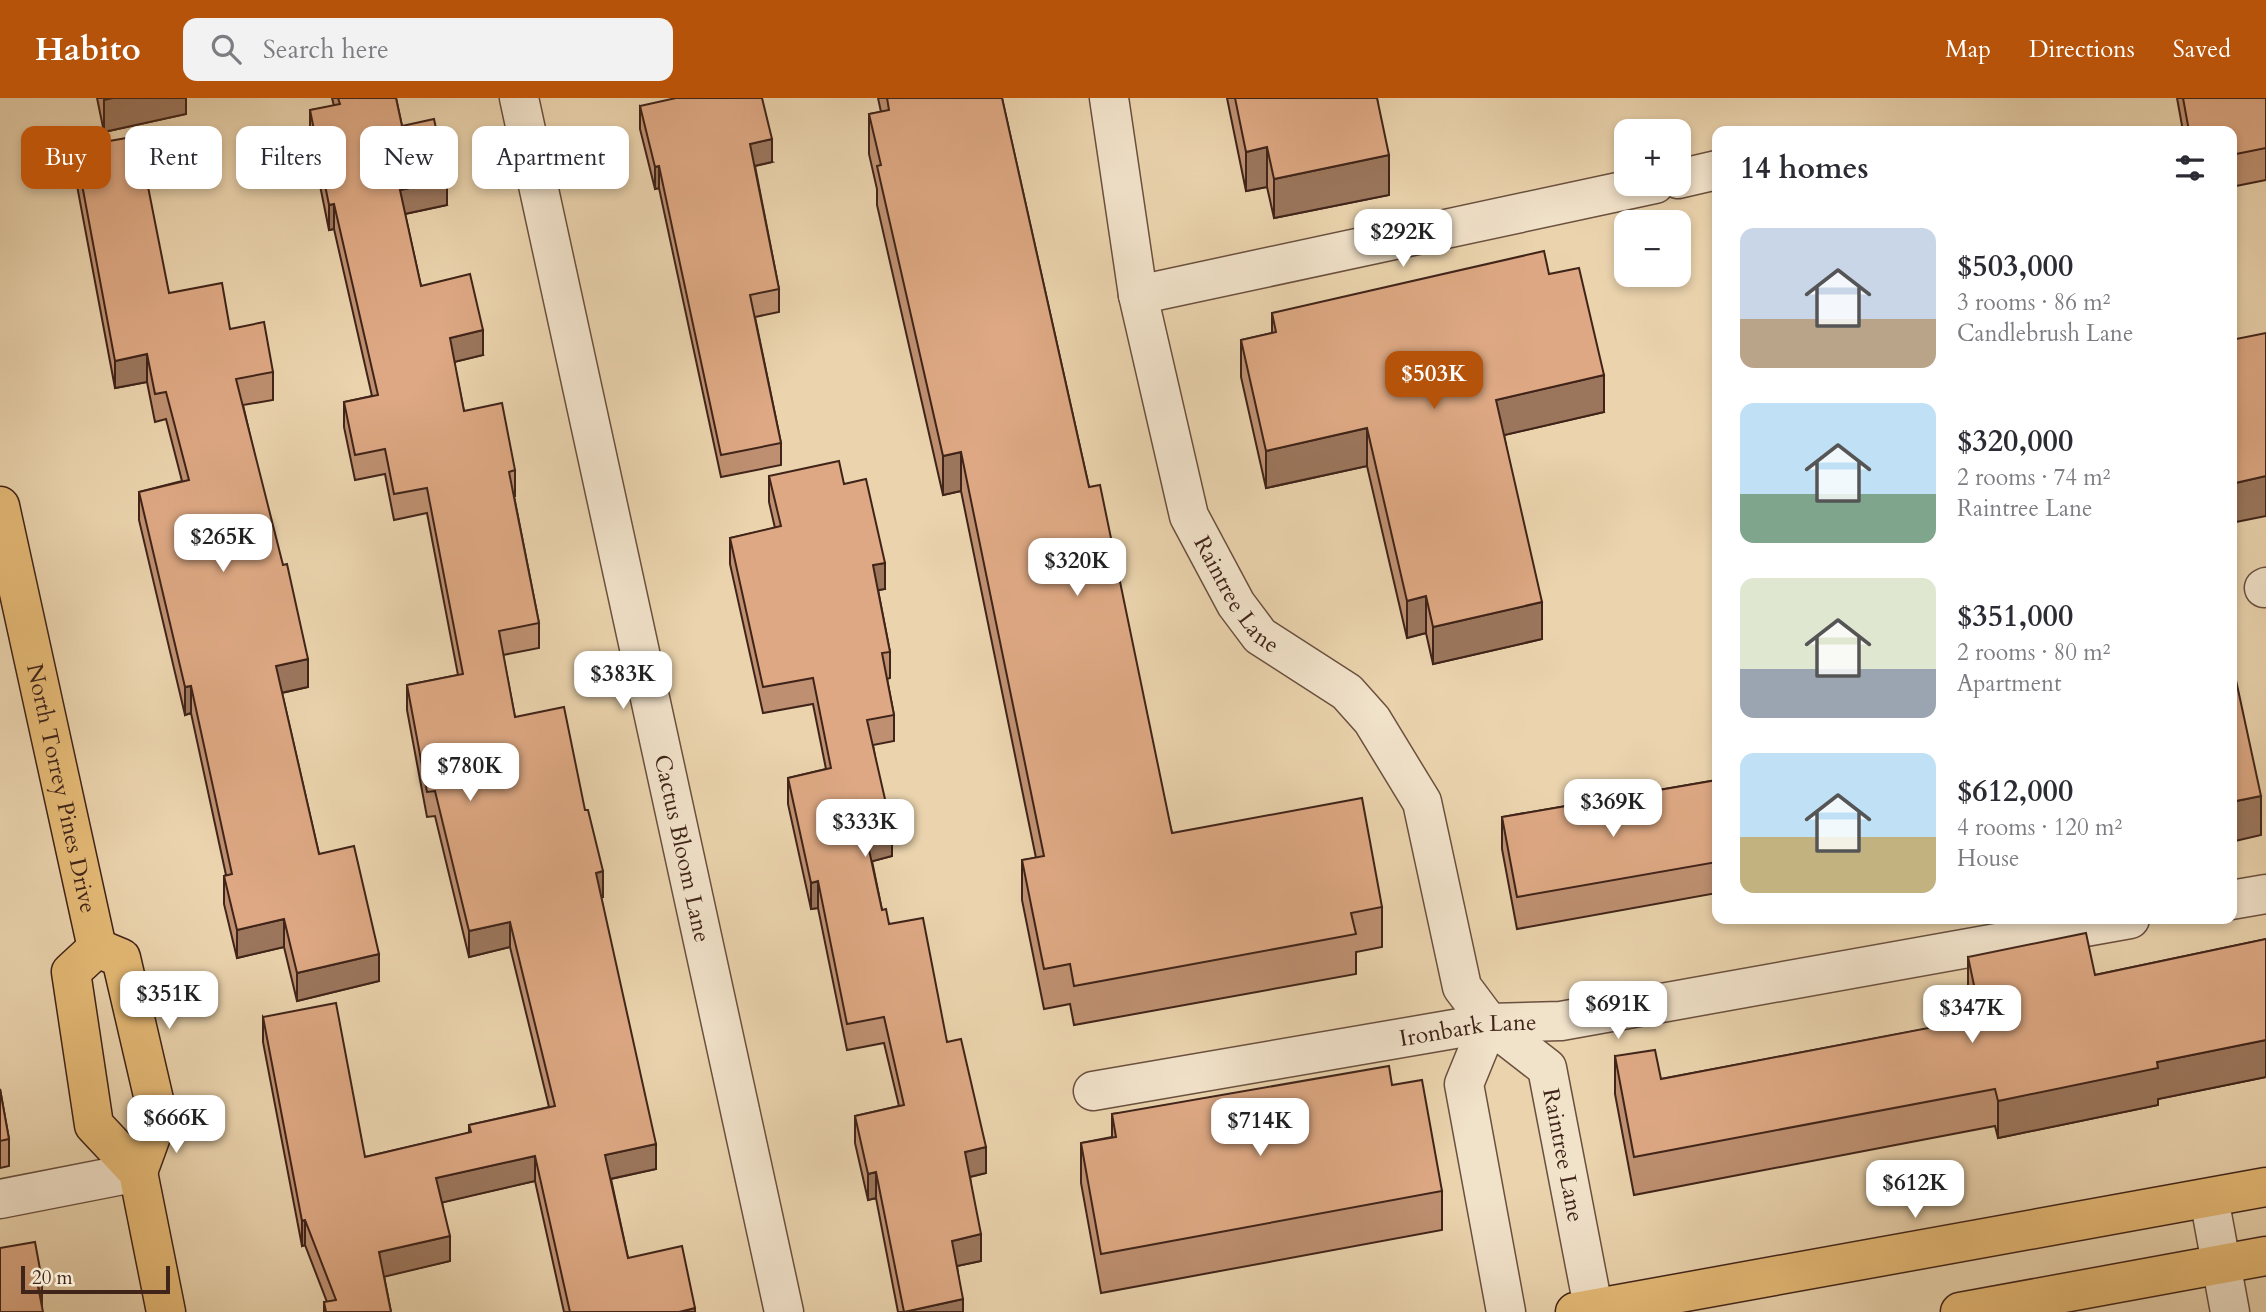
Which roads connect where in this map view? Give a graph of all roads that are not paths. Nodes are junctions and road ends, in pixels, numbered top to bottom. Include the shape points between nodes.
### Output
1 (520, 98) edge
2 (1109, 98) edge
3 (1712, 171) edge
4 (1691, 176) edge
5 (1614, 193) edge
6 (1138, 295) junction
7 (0, 506) edge
8 (2266, 894) edge
9 (2237, 899) edge
10 (2076, 924) edge
11 (97, 947) junction
12 (1489, 1023) junction
13 (1093, 1091) dead end
14 (138, 1172) junction
15 (2266, 1187) edge
16 (2209, 1198) junction
17 (0, 1199) edge
18 (2266, 1256) edge
19 (2222, 1264) junction
20 (1587, 1311) edge
21 (166, 1312) edge
22 (784, 1312) edge
23 (1506, 1312) edge
24 (1960, 1312) edge
25 (2230, 1312) edge

1 - 22 street, Cactus Bloom Lane
2 - 6 street, Raintree Lane
3 - 4 street
5 - 6 street
6 - 12 street, Raintree Lane via 1189,516 1236,604 1260,636 1347,692 1373,720 1422,802 1462,987
7 - 11 main road, North Torrey Pines Drive
8 - 9 street
10 - 12 street, Ironbark Lane via 1561,1021
11 - 14 main road via 121,958 158,1117
11 - 14 main road via 71,972 94,1125
12 - 13 street, Ironbark Lane
12 - 20 street, Raintree Lane via 1547,1068
12 - 23 street via 1464,1084
14 - 17 street
14 - 21 main road
15 - 16 main road
16 - 19 street
16 - 20 main road
18 - 19 main road
19 - 24 main road
19 - 25 street

